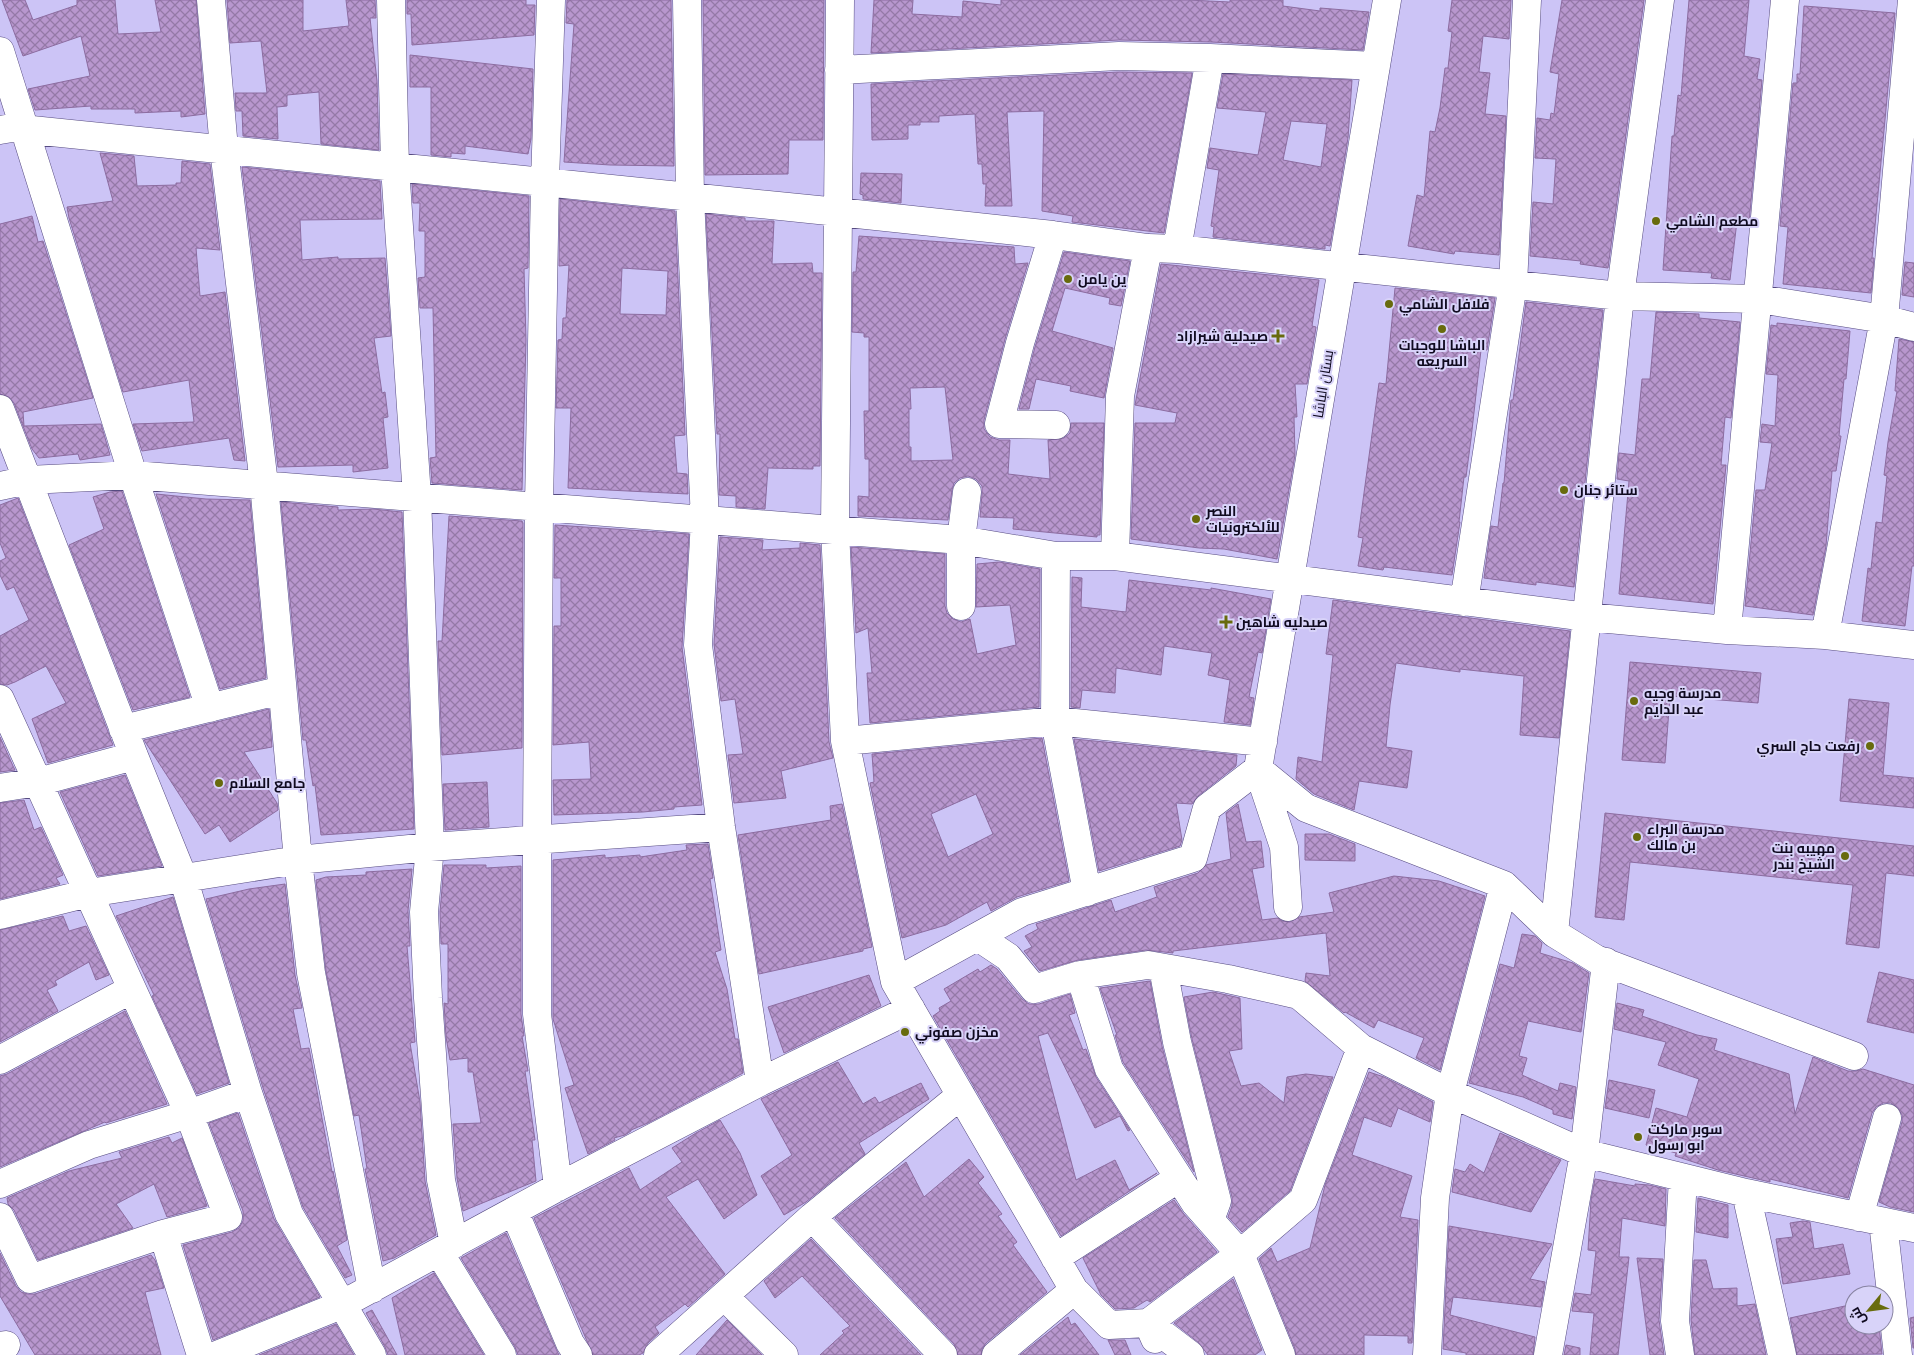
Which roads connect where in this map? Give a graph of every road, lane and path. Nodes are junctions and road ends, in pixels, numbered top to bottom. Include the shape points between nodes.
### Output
1 (211, 0) edge
2 (391, 0) edge
3 (551, 0) edge
4 (687, 0) edge
5 (840, 0) edge
6 (1387, 0) edge
7 (1527, 0) edge
8 (1660, 0) edge
9 (1786, 0) edge
10 (1912, 0) edge
11 (0, 51) edge
12 (1210, 58) junction
13 (1376, 66) junction
14 (839, 70) junction
15 (13, 129) edge
16 (224, 149) junction
17 (395, 167) junction
18 (545, 182) junction
19 (690, 197) junction
20 (838, 212) junction
21 (1053, 235) junction
22 (1148, 248) junction
23 (1177, 249) junction
24 (1342, 267) junction
25 (1513, 284) junction
26 (1620, 296) junction
27 (1759, 299) junction
28 (1884, 319) junction
29 (1914, 327) edge
30 (0, 409) edge
31 (1056, 425) dead end
32 (133, 475) junction
33 (28, 480) junction
34 (264, 484) junction
35 (0, 486) edge
36 (967, 492) dead end
37 (417, 497) junction
38 (539, 506) junction
39 (705, 520) junction
40 (835, 530) junction
41 (961, 540) junction
42 (1056, 556) junction
43 (1115, 556) junction
44 (1290, 580) junction
45 (1464, 602) junction
46 (962, 606) dead end
47 (1587, 617) junction
48 (1727, 630) junction
49 (1825, 635) junction
50 (1914, 645) edge
51 (282, 690) junction
52 (0, 699) edge
53 (210, 708) junction
54 (1054, 721) junction
55 (124, 729) junction
56 (845, 742) junction
57 (1263, 742) junction
58 (134, 756) junction
59 (1258, 769) junction
60 (38, 782) junction
61 (0, 788) edge
62 (721, 827) junction
63 (537, 839) junction
64 (430, 847) junction
65 (298, 860) junction
66 (183, 878) junction
67 (1504, 885) junction
68 (1087, 892) junction
69 (89, 893) junction
70 (1288, 908) dead end
71 (0, 915) edge
72 (1554, 932) junction
73 (978, 937) junction
74 (1606, 962) junction
75 (1163, 968) junction
76 (1080, 975) junction
77 (895, 982) junction
78 (132, 989) junction
79 (911, 1009) junction
80 (1361, 1048) junction
81 (1854, 1056) dead end
82 (0, 1060) edge
83 (760, 1082) junction
84 (248, 1093) junction
85 (1450, 1093) junction
86 (961, 1095) junction
87 (189, 1114) junction
88 (1887, 1118) dead end
89 (1584, 1153) junction
90 (1179, 1178) junction
91 (1683, 1178) junction
92 (0, 1184) edge
93 (558, 1187) junction
94 (1746, 1193) junction
95 (514, 1211) junction
96 (0, 1217) edge
97 (812, 1217) junction
98 (1871, 1219) junction
99 (1210, 1220) junction
100 (1914, 1228) edge
101 (163, 1234) junction
102 (447, 1248) junction
103 (1240, 1254) junction
104 (1055, 1258) junction
105 (372, 1289) junction
106 (1074, 1290) junction
107 (724, 1296) junction
108 (341, 1304) junction
109 (1148, 1323) junction
110 (201, 1355) edge
111 (217, 1355) edge
112 (372, 1355) edge
113 (502, 1355) edge
114 (578, 1355) edge
115 (658, 1355) edge
116 (784, 1355) edge
117 (943, 1355) edge
118 (996, 1355) edge
119 (1162, 1355) edge
120 (1190, 1355) edge
121 (1282, 1355) edge
122 (1427, 1355) edge
123 (1548, 1355) edge
124 (1680, 1355) edge
125 (1782, 1355) edge
126 (1898, 1355) edge

1 - 16 street
2 - 17 street
3 - 18 street
4 - 19 street
5 - 14 street
6 - 13 street, بستان الباشا
7 - 25 street
8 - 26 street
9 - 27 street
10 - 28 street
11 - 15 street
12 - 13 street
12 - 14 street via 1119,56
12 - 23 street
13 - 24 street, بستان الباشا
14 - 20 street
15 - 16 street
15 - 32 street
16 - 17 street
16 - 34 street
17 - 18 street
17 - 37 street
18 - 19 street
18 - 38 street
19 - 20 street
19 - 39 street
20 - 21 street
20 - 40 street
21 - 22 street
21 - 31 street via 999,424
22 - 23 street
22 - 43 street via 1120,396
23 - 24 street
24 - 25 street
24 - 44 street, بستان الباشا
25 - 26 street
25 - 45 street
26 - 27 street
26 - 47 street
27 - 28 street
27 - 48 street
28 - 29 street
28 - 49 street
30 - 33 street
32 - 33 street
32 - 34 street
32 - 53 street
33 - 35 street
33 - 55 street
34 - 37 street
34 - 51 street
36 - 41 street
37 - 38 street
37 - 64 street
38 - 39 street
38 - 63 street
39 - 40 street
39 - 62 street via 698,645
40 - 41 street
40 - 56 street
41 - 42 street
41 - 46 street
42 - 43 street
42 - 54 street
43 - 44 street
44 - 45 street
44 - 57 street, بستان الباشا
45 - 47 street
47 - 48 street
47 - 72 street
48 - 49 street
49 - 50 street
51 - 53 street
51 - 65 street
52 - 60 street
53 - 55 street
54 - 56 street
54 - 57 street
54 - 68 street
55 - 58 street
56 - 77 street
57 - 59 street, بستان الباشا
58 - 60 street
58 - 66 street
59 - 67 street via 1306,808
59 - 68 street via 1207,808 1193,858
59 - 70 street via 1284,848
60 - 61 street
60 - 69 street
62 - 63 street
62 - 83 street
63 - 64 street
63 - 93 street via 537,1014
64 - 65 street
64 - 102 street via 424,912
65 - 66 street
65 - 105 street via 311,973
66 - 69 street
66 - 84 street
67 - 72 street
67 - 85 street
68 - 73 street via 1022,912
69 - 71 street
69 - 78 street
72 - 74 street
73 - 76 street via 1008,957 1034,990
73 - 77 street
74 - 81 street
74 - 89 street
75 - 76 street via 1148,966
75 - 80 street via 1299,995
75 - 99 street via 1177,1042 1217,1201
76 - 90 street via 1109,1068
77 - 79 street
78 - 82 street
78 - 87 street
79 - 83 street
79 - 86 street
80 - 85 street
80 - 103 street via 1303,1200
83 - 93 street
84 - 87 street
84 - 108 street via 289,1214
85 - 89 street
85 - 122 street via 1435,1198
86 - 97 street
86 - 104 street
87 - 92 street via 89,1145
87 - 101 street via 228,1217
88 - 98 street
89 - 91 street
89 - 123 street
90 - 99 street
90 - 104 street
91 - 94 street
91 - 124 street via 1675,1321
93 - 95 street
94 - 98 street
94 - 125 street
95 - 102 street
95 - 114 street
96 - 101 street via 30,1279
97 - 107 street
97 - 117 street
98 - 100 street
98 - 126 street
99 - 103 street
101 - 110 street
102 - 105 street
102 - 113 street
103 - 109 street
103 - 121 street
104 - 106 street
105 - 108 street
106 - 109 street via 1109,1325
106 - 118 street
107 - 115 street
107 - 116 street
108 - 111 street
108 - 112 street
109 - 119 street
109 - 120 street

